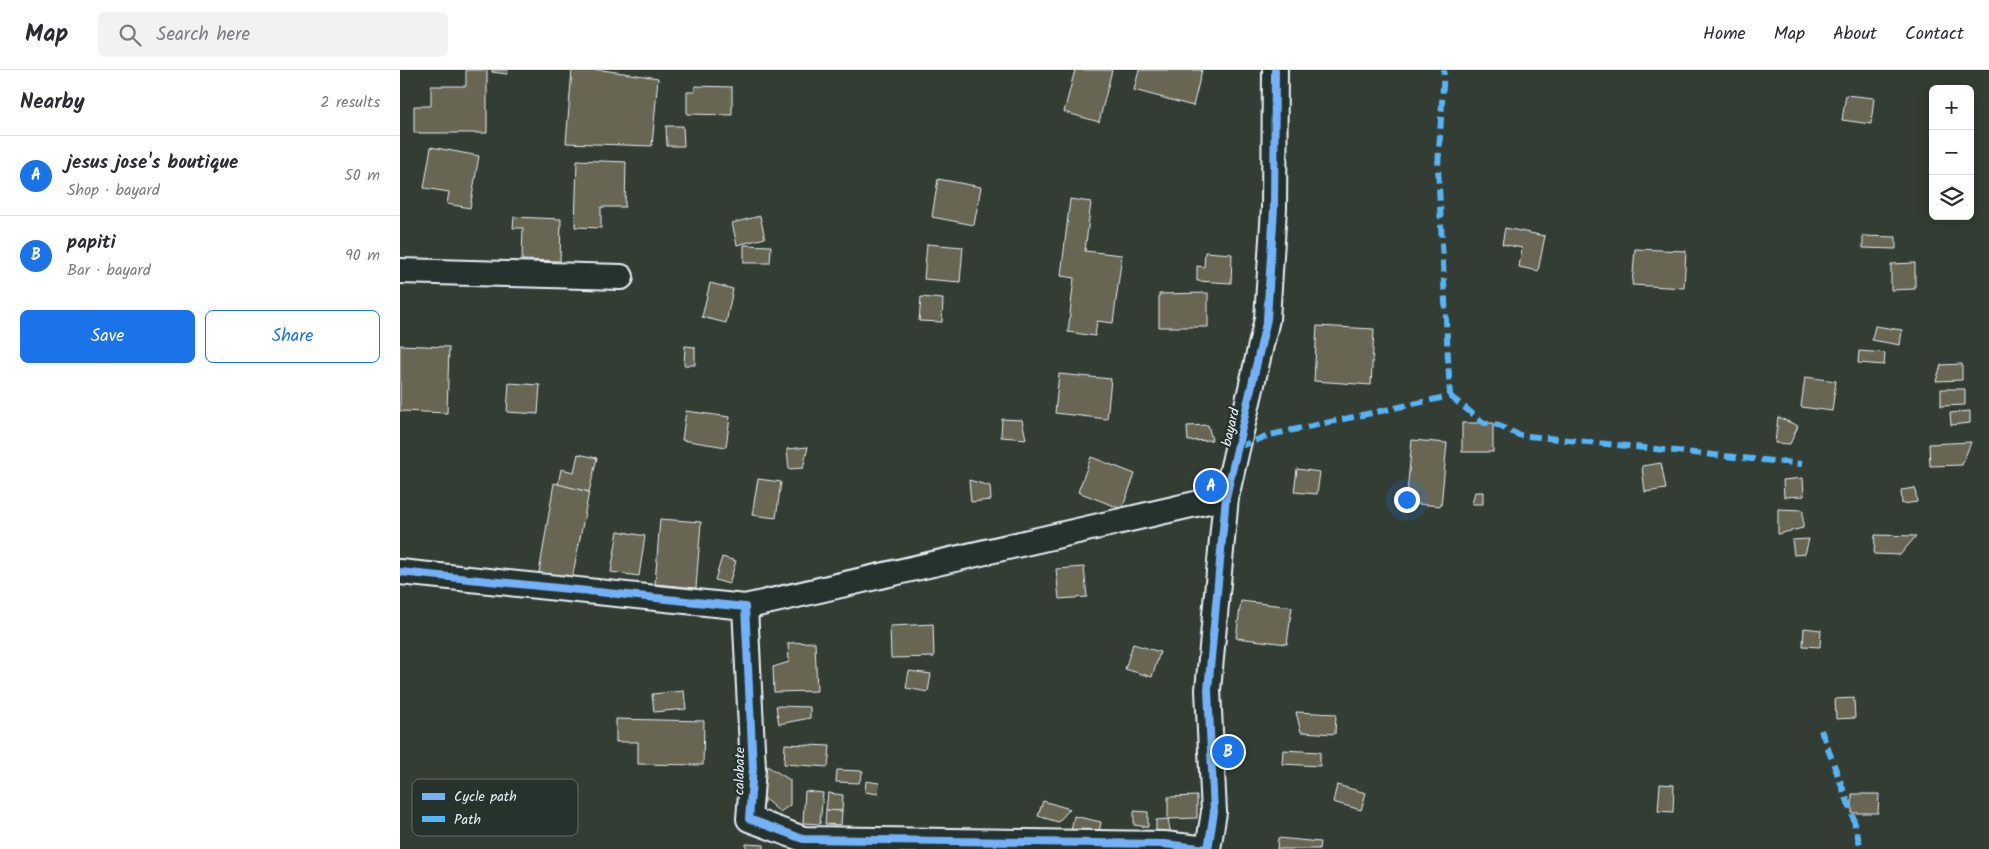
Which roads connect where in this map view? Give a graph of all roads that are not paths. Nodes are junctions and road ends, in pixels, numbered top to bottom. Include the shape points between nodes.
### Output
1 (1275, 70) edge
2 (400, 271) edge
3 (620, 277) dead end
4 (1226, 497) junction
5 (400, 572) edge
6 (745, 607) junction
7 (1208, 849) edge

1 - 4 street, bayard via 1274,208 1267,319
2 - 3 street
4 - 6 street
4 - 7 street, bayard via 1208,690 1214,812
5 - 6 street
6 - 7 street, calabate via 753,768 749,819 803,839 1164,844

